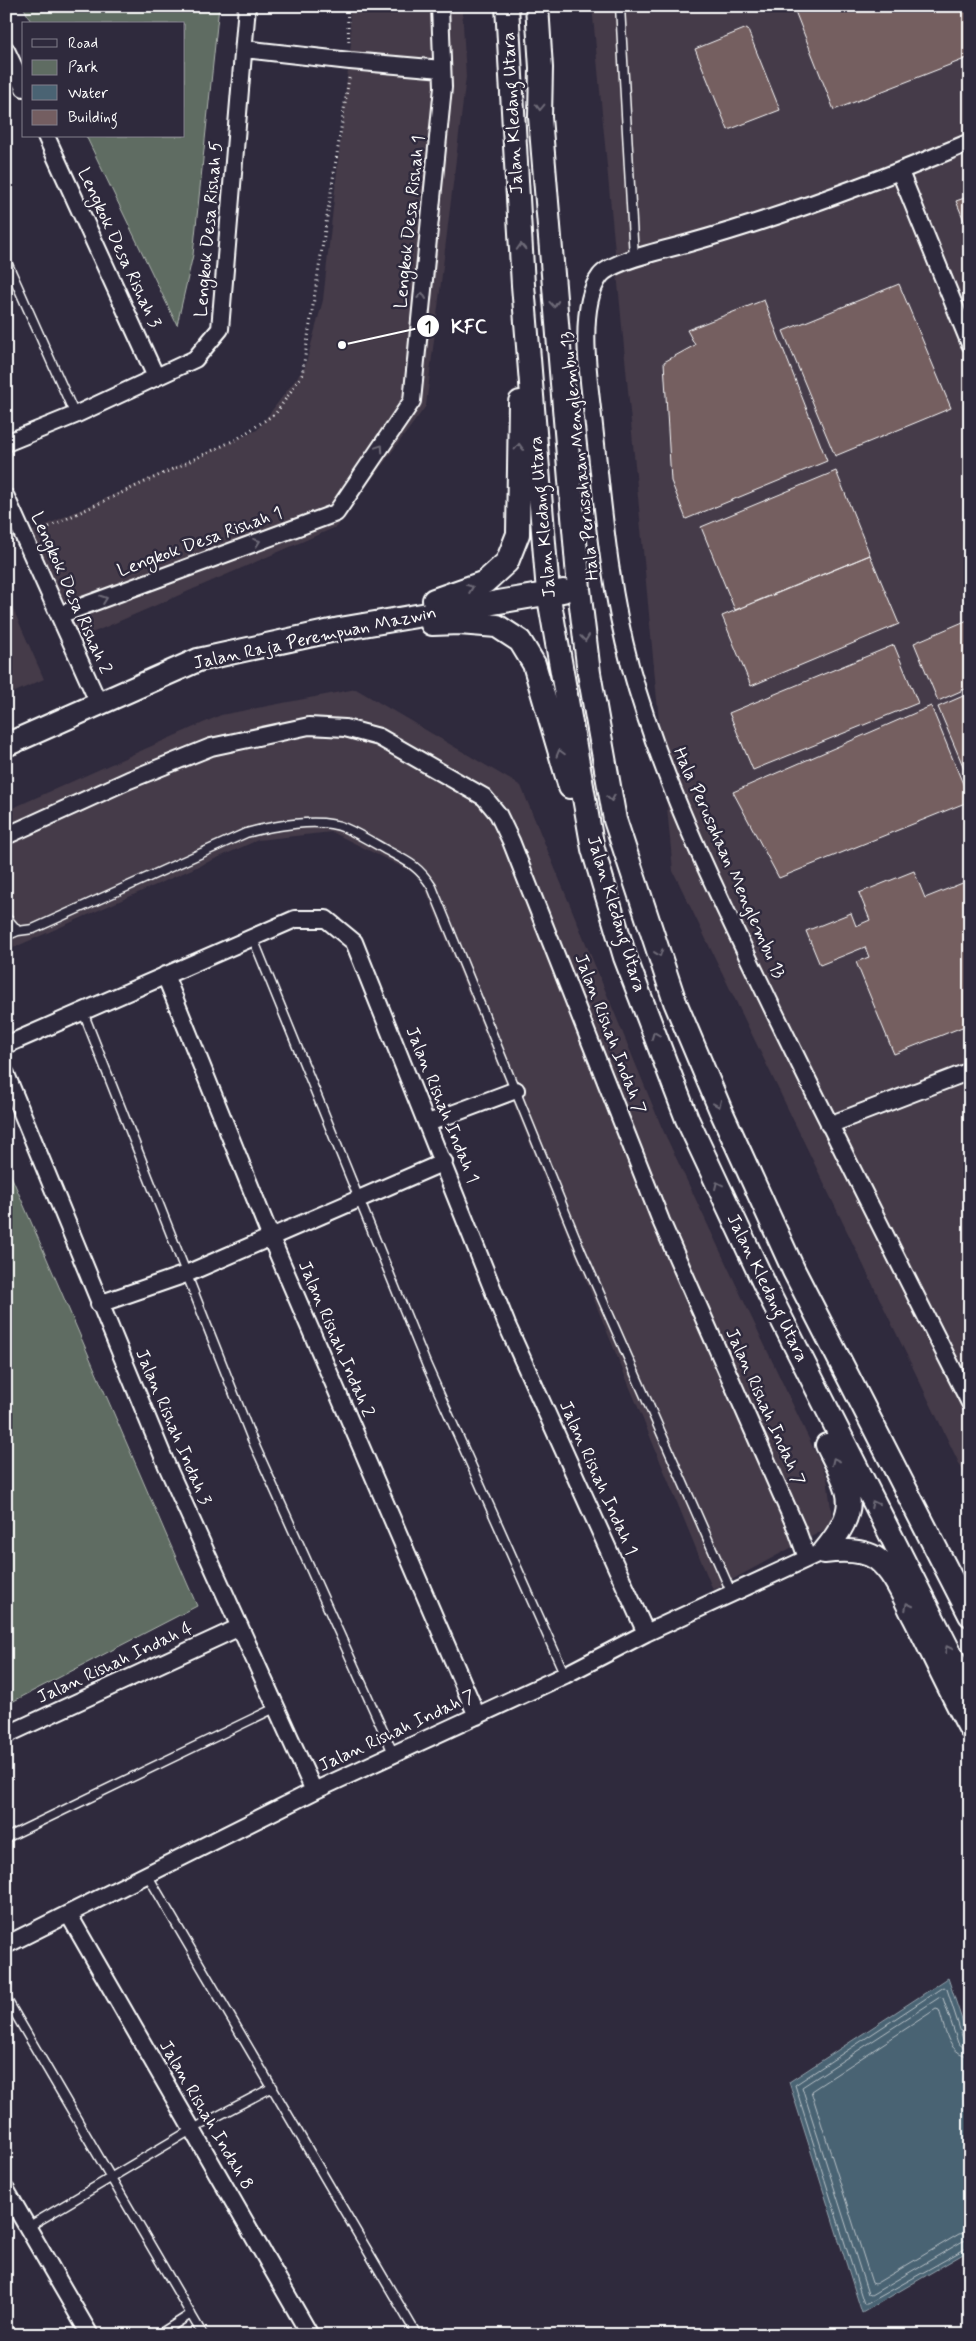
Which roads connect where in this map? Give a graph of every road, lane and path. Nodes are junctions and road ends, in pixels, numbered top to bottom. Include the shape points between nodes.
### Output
1 (248, 6) edge
2 (348, 6) edge
3 (440, 6) edge
4 (507, 6) edge
5 (620, 6) edge
6 (541, 11) edge
7 (244, 49) junction
8 (6, 50) edge
9 (350, 62) junction
10 (442, 69) junction
11 (22, 84) edge
12 (47, 138) edge
13 (970, 142) edge
14 (900, 172) junction
15 (634, 258) junction
16 (6, 260) edge
17 (523, 285) junction
18 (970, 344) edge
19 (156, 377) junction
20 (75, 415) junction
21 (6, 443) edge
22 (6, 497) edge
23 (24, 538) junction
24 (579, 589) junction
25 (548, 592) junction
26 (59, 616) junction
27 (340, 629) junction
28 (100, 704) junction
29 (6, 745) edge
30 (6, 836) edge
31 (593, 849) junction
32 (6, 917) edge
33 (18, 930) junction
34 (6, 936) edge
35 (252, 936) junction
36 (165, 975) junction
37 (83, 1012) junction
38 (6, 1046) edge
39 (970, 1071) edge
40 (6, 1074) edge
41 (516, 1090) junction
42 (428, 1123) junction
43 (829, 1125) junction
44 (444, 1162) junction
45 (358, 1199) junction
46 (271, 1238) junction
47 (186, 1274) junction
48 (770, 1296) junction
49 (99, 1304) junction
50 (970, 1403) edge
51 (816, 1555) junction
52 (732, 1594) junction
53 (970, 1615) edge
54 (240, 1627) junction
55 (646, 1633) junction
56 (565, 1675) junction
57 (970, 1692) edge
58 (277, 1707) junction
59 (478, 1716) junction
60 (970, 1728) edge
61 (6, 1735) edge
62 (394, 1754) junction
63 (314, 1791) junction
64 (6, 1838) edge
65 (148, 1876) junction
66 (69, 1916) junction
67 (6, 1945) edge
68 (6, 1998) edge
69 (272, 2086) junction
70 (191, 2130) junction
71 (110, 2178) junction
72 (6, 2190) edge
73 (28, 2227) junction
74 (191, 2314) junction
75 (90, 2335) edge
76 (158, 2335) edge
77 (203, 2335) edge
78 (310, 2335) edge
79 (417, 2335) edge

1 - 7 street, Lengkok Desa Rishah 5
2 - 9 path
3 - 10 street, Lengkok Desa Rishah 1
17 -> 4 main road, Jalan Kledang Utara
5 - 15 lane
6 -> 24 main road, Jalan Kledang Utara via 540,118
7 - 9 street
7 - 19 street, Lengkok Desa Rishah 5 via 220,329 196,359
8 - 11 street
9 - 10 street
9 - 23 path via 302,375 276,413 237,439
26 -> 10 street, Lengkok Desa Rishah 1 via 336,513 412,401 443,87
12 - 19 street, Lengkok Desa Rishah 3
13 - 14 street
14 - 15 street via 759,223
14 - 18 street
15 - 43 street, Hala Perusahaan Menglembu 13 via 603,271 593,288 586,315 607,549 629,663 662,767 706,870
16 - 20 lane
17 - 25 main road, Jalan Kledang Utara
27 -> 17 main road via 450,596 485,582 507,562 518,534
19 - 20 street, Lengkok Desa Rishah 5
20 - 21 street, Lengkok Desa Rishah 5
22 - 23 street, Lengkok Desa Rishah 2
23 - 26 street, Lengkok Desa Rishah 2
24 - 25 main road, Jalan Raja Perempuan Mazwin
24 -> 53 main road, Jalan Kledang Utara via 589,673 615,820 675,1002 794,1271
25 - 27 main road, Jalan Raja Perempuan Mazwin
25 - 31 main road, Jalan Kledang Utara
26 - 28 street, Lengkok Desa Rishah 2
27 - 28 main road, Jalan Raja Perempuan Mazwin via 198,660
31 -> 27 main road via 570,787 534,664 520,641 497,626 459,623
28 - 29 main road, Jalan Raja Perempuan Mazwin
30 - 51 street, Jalan Rishah Indah 7 via 211,747 309,726 345,728 379,737 484,797 498,814 661,1221 797,1530
48 -> 31 main road, Jalan Kledang Utara via 687,1119 625,957
32 - 33 lane
33 - 34 lane
33 - 41 lane via 33,929 246,833 308,824 328,823 344,827 423,872
35 - 36 street, Jalan Rishah Indah 1
35 - 42 street, Jalan Rishah Indah 1 via 295,919 326,919 354,942
35 - 45 lane
36 - 37 street, Jalan Rishah Indah 1
36 - 46 street, Jalan Rishah Indah 2
37 - 38 street, Jalan Rishah Indah 1
37 - 47 lane
39 - 43 street
40 - 49 street, Jalan Rishah Indah 3
41 - 42 street
41 - 52 lane via 581,1251
42 - 44 street, Jalan Rishah Indah 1
43 - 50 street, Hala Perusahaan Menglembu 13
44 - 45 street
44 - 55 street, Jalan Rishah Indah 1 via 507,1325
45 - 46 street
45 - 56 lane via 427,1366
46 - 47 street
46 - 59 street, Jalan Rishah Indah 2
47 - 49 street
47 - 62 lane via 251,1437
51 -> 48 main road via 841,1530 848,1518 850,1502 847,1488 796,1382 774,1322
57 -> 48 main road, Jalan Kledang Utara
49 - 54 street, Jalan Rishah Indah 3
51 - 52 street, Jalan Rishah Indah 7
60 -> 51 main road via 900,1590 885,1568 867,1554 842,1550
52 - 55 street, Jalan Rishah Indah 7
54 - 58 street, Jalan Rishah Indah 3
54 - 61 street, Jalan Rishah Indah 4
55 - 56 street, Jalan Rishah Indah 7
56 - 59 street, Jalan Rishah Indah 7
58 - 63 street, Jalan Rishah Indah 3
58 - 64 lane
59 - 62 street, Jalan Rishah Indah 7
62 - 63 street, Jalan Rishah Indah 7
63 - 65 street, Jalan Rishah Indah 7
65 - 66 street, Jalan Rishah Indah 7
65 - 69 lane
66 - 67 street, Jalan Rishah Indah 7
66 - 70 street, Jalan Rishah Indah 8
68 - 71 lane
69 - 70 lane
69 - 79 lane
70 - 71 lane
70 - 78 street, Jalan Rishah Indah 8
71 - 73 lane
71 - 74 lane
72 - 73 street
73 - 75 street
74 - 76 lane
74 - 77 lane

